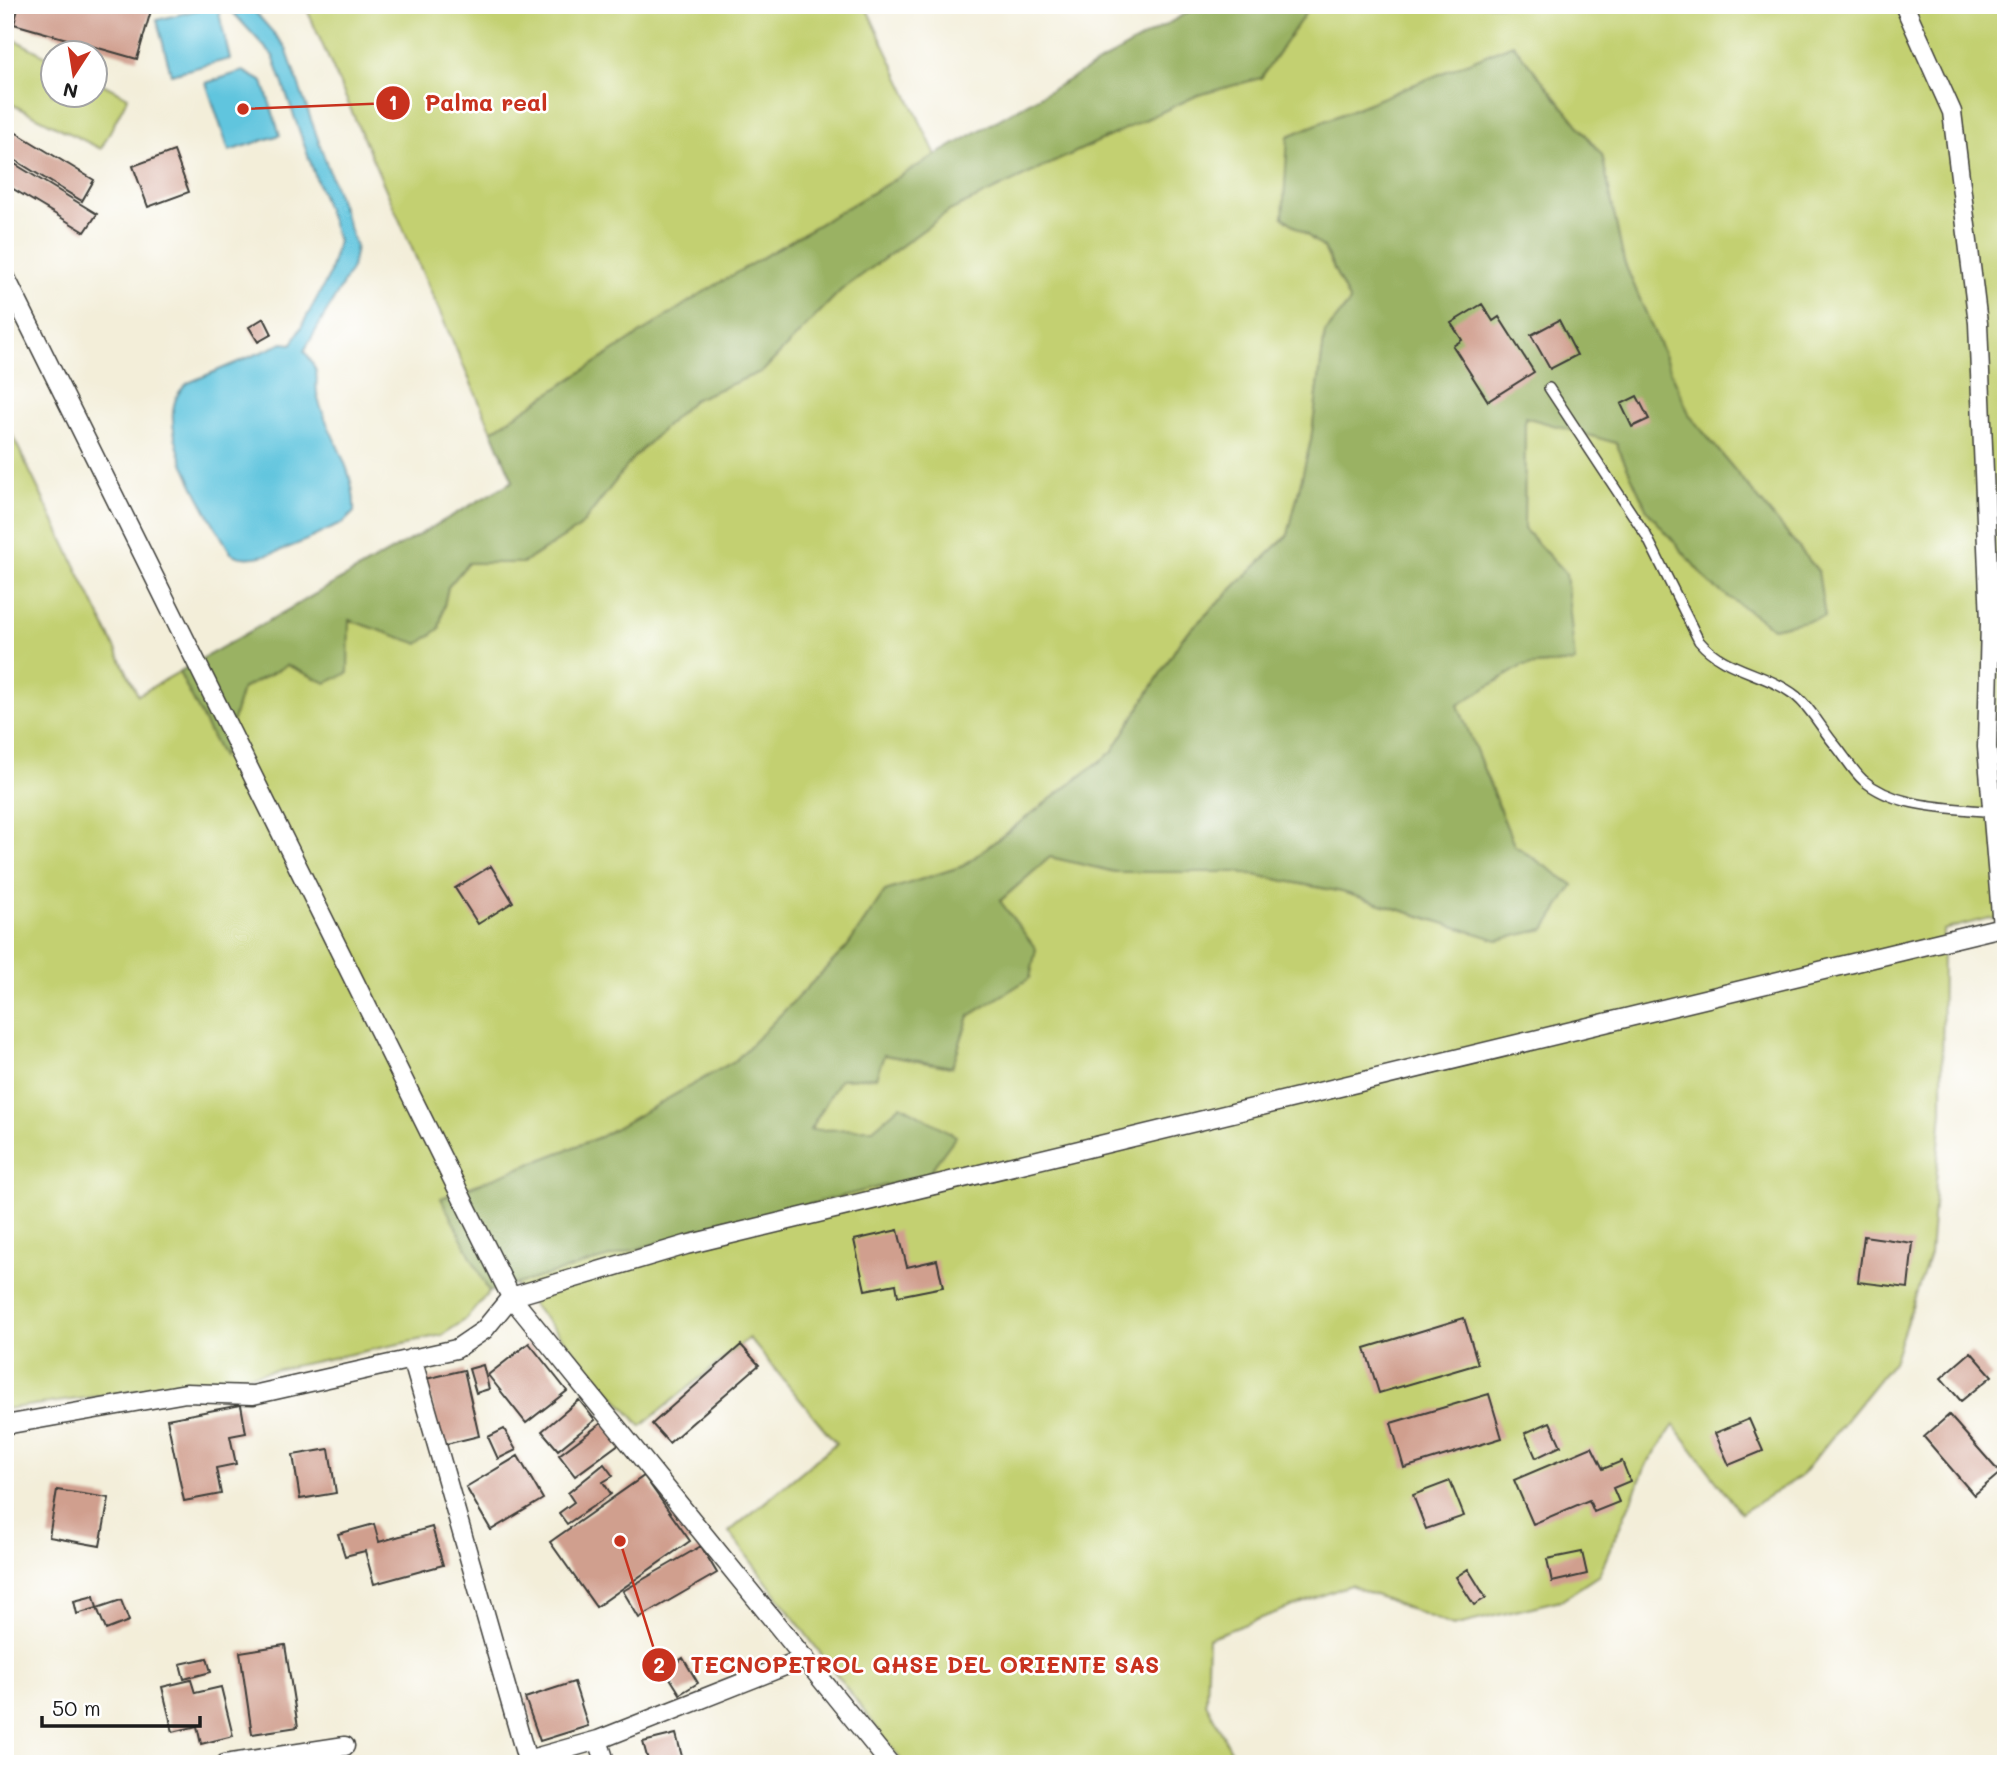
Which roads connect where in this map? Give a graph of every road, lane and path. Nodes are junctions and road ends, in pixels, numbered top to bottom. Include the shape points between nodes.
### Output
1 (1904, 5) edge
2 (5, 276) edge
3 (1549, 388) dead end
4 (1991, 812) junction
5 (2004, 928) edge
6 (511, 1297) junction
7 (412, 1358) junction
8 (5, 1425) edge
9 (804, 1658) junction
10 (598, 1740) junction
11 (345, 1746) dead end
12 (226, 1764) edge
13 (606, 1764) edge
14 (890, 1764) edge

1 - 4 street via 1951,112 1978,323 1990,621 1987,747
2 - 6 street
3 - 4 lane via 1646,535 1709,653 1795,696 1863,780 1884,793 1905,802
4 - 5 street
5 - 6 street via 685,1245
6 - 7 street via 484,1330 456,1349
6 - 9 street
7 - 8 street via 253,1395 186,1394
7 - 10 street via 527,1760
9 - 10 street
9 - 14 street
10 - 13 street
11 - 12 street

